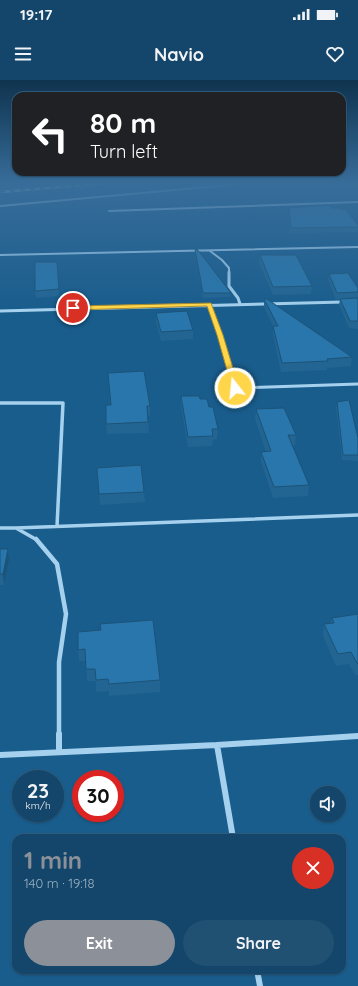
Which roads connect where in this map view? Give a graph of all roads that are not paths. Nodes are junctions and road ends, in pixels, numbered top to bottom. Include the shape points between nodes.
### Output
1 (358, 247) edge
2 (210, 250) junction
3 (0, 255) edge
4 (350, 302) edge
5 (240, 304) junction
6 (209, 305) junction
7 (0, 311) edge
8 (358, 384) edge
9 (0, 403) edge
10 (358, 515) edge
11 (57, 526) junction
12 (0, 528) edge
13 (16, 528) junction
14 (358, 736) edge
15 (216, 745) junction
16 (59, 752) junction
17 (0, 755) edge
18 (232, 834) edge
19 (258, 974) edge
20 (260, 986) edge

1 - 2 street
2 - 3 street
2 - 5 street via 229,268 230,286
4 - 5 street
5 - 6 street
6 - 7 street
6 - 8 street via 235,388
9 - 11 street via 63,403
10 - 11 street
11 - 13 street
12 - 13 street
13 - 16 street via 37,540 57,564 66,614 59,662
14 - 15 street
15 - 16 street
15 - 18 street
16 - 17 street
19 - 20 street

